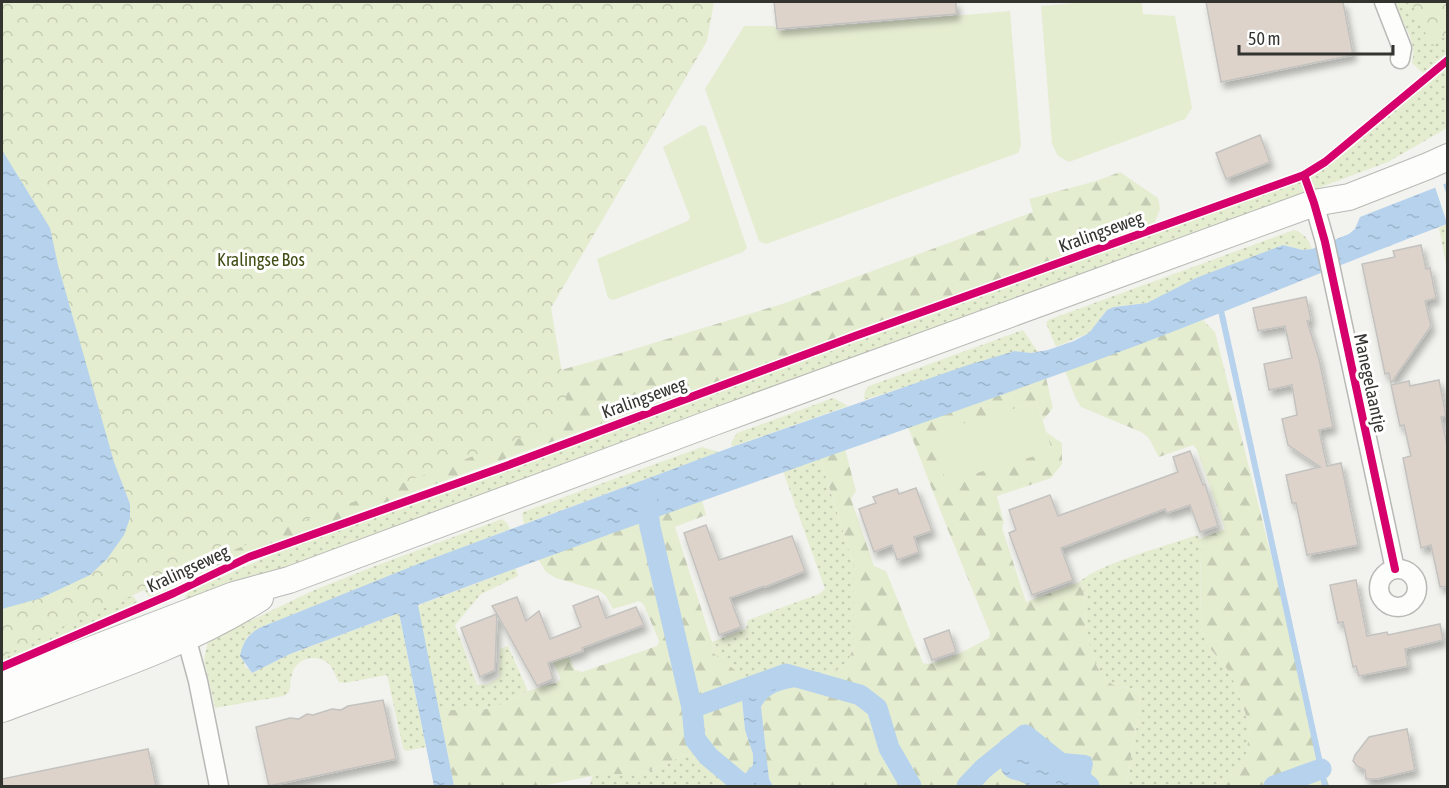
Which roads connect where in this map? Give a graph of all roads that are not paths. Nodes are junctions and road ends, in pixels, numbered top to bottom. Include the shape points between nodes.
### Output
1 (1384, 2) edge
2 (1400, 59) dead end
3 (1448, 139) edge
4 (1448, 157) edge
5 (1314, 203) junction
6 (1395, 569) dead end
7 (182, 627) junction
8 (2, 684) edge
9 (2, 709) edge
10 (219, 786) edge

1 - 2 street via 1402,48
3 - 5 main road
4 - 5 main road via 1348,197
5 - 6 street, Manegelaantje
5 - 7 main road via 289,580 234,595
7 - 8 main road
7 - 9 main road via 161,649
7 - 10 street via 198,681

